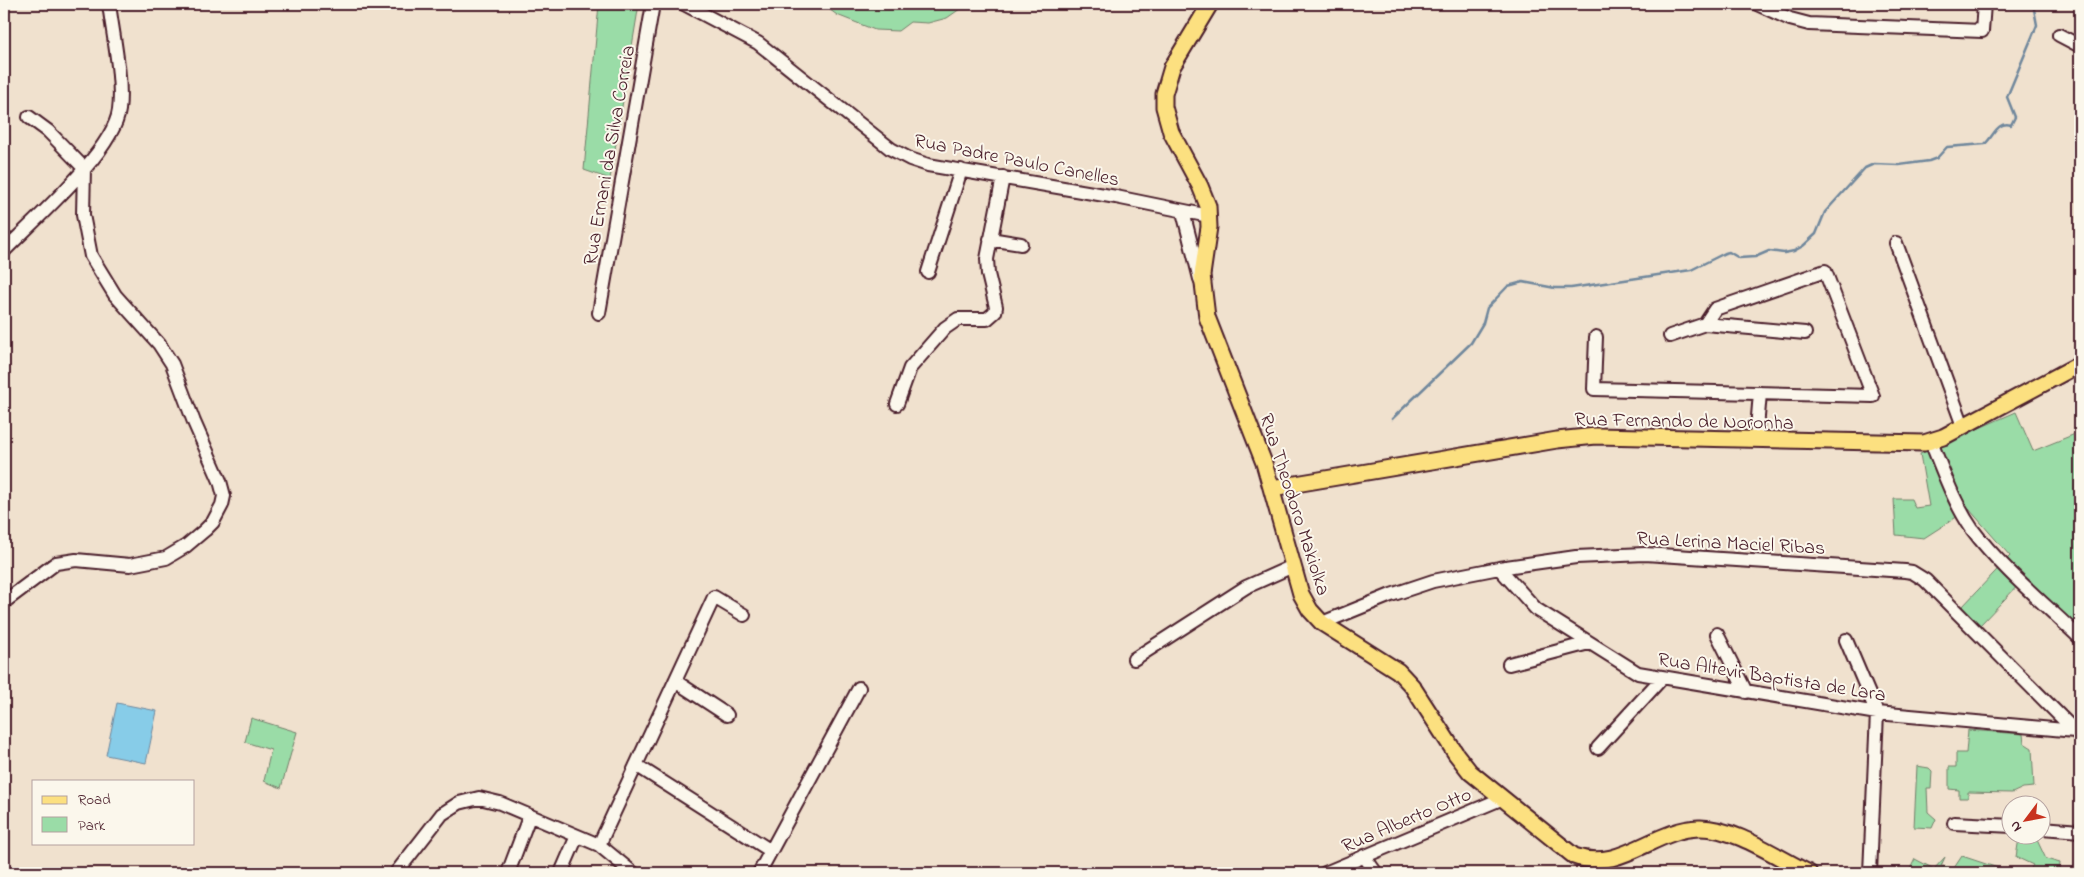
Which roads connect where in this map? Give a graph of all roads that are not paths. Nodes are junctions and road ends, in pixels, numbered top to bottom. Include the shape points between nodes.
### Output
1 (109, 4) edge
2 (653, 4) edge
3 (684, 4) edge
4 (1210, 4) edge
5 (1757, 4) edge
6 (1984, 4) edge
7 (2059, 35) dead end
8 (2080, 46) edge
9 (29, 117) dead end
10 (84, 168) junction
11 (961, 170) junction
12 (1003, 178) junction
13 (1183, 212) junction
14 (1209, 216) junction
15 (990, 239) junction
16 (1896, 243) dead end
17 (1021, 244) dead end
18 (4, 251) edge
19 (928, 272) dead end
20 (1202, 288) junction
21 (599, 313) dead end
22 (1705, 324) junction
23 (1805, 333) dead end
24 (1670, 336) dead end
25 (1596, 337) dead end
26 (2080, 364) edge
27 (1756, 393) junction
28 (898, 404) dead end
29 (1963, 426) junction
30 (1753, 440) junction
31 (1931, 442) junction
32 (1272, 488) junction
33 (1293, 566) junction
34 (1500, 568) junction
35 (4, 602) edge
36 (744, 615) dead end
37 (1322, 623) junction
38 (1717, 634) dead end
39 (2080, 638) edge
40 (1846, 640) dead end
41 (1589, 642) junction
42 (1134, 659) dead end
43 (1509, 664) dead end
44 (1662, 678) junction
45 (675, 681) junction
46 (860, 688) dead end
47 (1746, 692) junction
48 (1877, 713) junction
49 (727, 715) dead end
50 (2079, 731) edge
51 (1598, 748) dead end
52 (636, 766) junction
53 (1501, 799) junction
54 (529, 817) junction
55 (1954, 823) dead end
56 (2002, 825) edge
57 (2052, 829) edge
58 (2080, 830) edge
59 (577, 836) junction
60 (599, 845) junction
61 (771, 851) junction
62 (1364, 856) junction
63 (396, 873) edge
64 (508, 873) edge
65 (561, 873) edge
66 (633, 873) edge
67 (759, 873) edge
68 (1325, 873) edge
69 (1376, 873) edge
70 (1809, 873) edge
71 (1870, 873) edge

1 - 10 street via 119,111 113,130
2 - 21 street, Rua Ernani da Silva Correia
3 - 11 street, Rua Padre Paulo Canelles via 770,51 901,155 919,163
4 - 14 main road, Rua Theodoro Makiolka via 1172,67 1164,94 1168,126 1204,195
5 - 6 street via 1808,24 1982,31
7 - 8 street
9 - 10 street via 48,131
10 - 18 street
10 - 35 street via 83,222 91,256 116,295 159,344 172,364 223,489 222,505 205,530 166,558 130,565 76,560 56,563
11 - 12 street, Rua Padre Paulo Canelles
11 - 19 street
12 - 13 street, Rua Padre Paulo Canelles
12 - 15 street
13 - 14 street, Rua Padre Paulo Canelles
13 - 20 street
14 - 20 main road, Rua Theodoro Makiolka
15 - 17 street
15 - 28 street via 987,266 995,312 987,319 958,319 945,328 910,368
16 - 29 street
20 - 32 main road, Rua Theodoro Makiolka via 1210,326
22 - 23 street
22 - 24 street
22 - 27 street via 1715,309 1825,271 1873,396
25 - 27 street via 1594,389
26 - 29 main road, Rua Fernando de Noronha
27 - 30 street
29 - 31 main road, Rua Fernando de Noronha
30 - 31 main road, Rua Fernando de Noronha
30 - 32 main road, Rua Fernando de Noronha via 1615,435 1577,437
31 - 39 street via 1962,511 1982,542
32 - 33 main road, Rua Theodoro Makiolka
33 - 37 main road, Rua Theodoro Makiolka via 1305,603
33 - 42 street via 1246,587
34 - 37 street, Rua Lerina Maciel Ribas via 1413,587
34 - 41 street, Rua Altevir Baptista de Lara via 1536,609
34 - 50 street, Rua Lerina Maciel Ribas via 1576,557 1645,554 1912,572 1925,580
36 - 45 street via 714,597
37 - 53 main road, Rua Theodoro Makiolka via 1406,678 1463,764
38 - 47 street
40 - 48 street
41 - 43 street
41 - 44 street, Rua Altevir Baptista de Lara via 1632,670
44 - 47 street, Rua Altevir Baptista de Lara
44 - 51 street
45 - 49 street
45 - 52 street
46 - 61 street
47 - 48 street, Rua Altevir Baptista de Lara
48 - 50 street, Rua Altevir Baptista de Lara
48 - 71 street
52 - 60 street
52 - 61 street
53 - 62 street, Rua Alberto Otto
53 - 70 main road, Rua Theodoro Makiolka via 1565,850 1585,860 1613,859 1677,832 1699,828 1737,837
54 - 59 street
54 - 63 street via 490,800 479,798 459,803 434,821
54 - 64 street
55 - 56 street
57 - 58 street
59 - 60 street
59 - 65 street
60 - 66 street
61 - 67 street
62 - 68 street, Rua Alberto Otto
62 - 69 street

